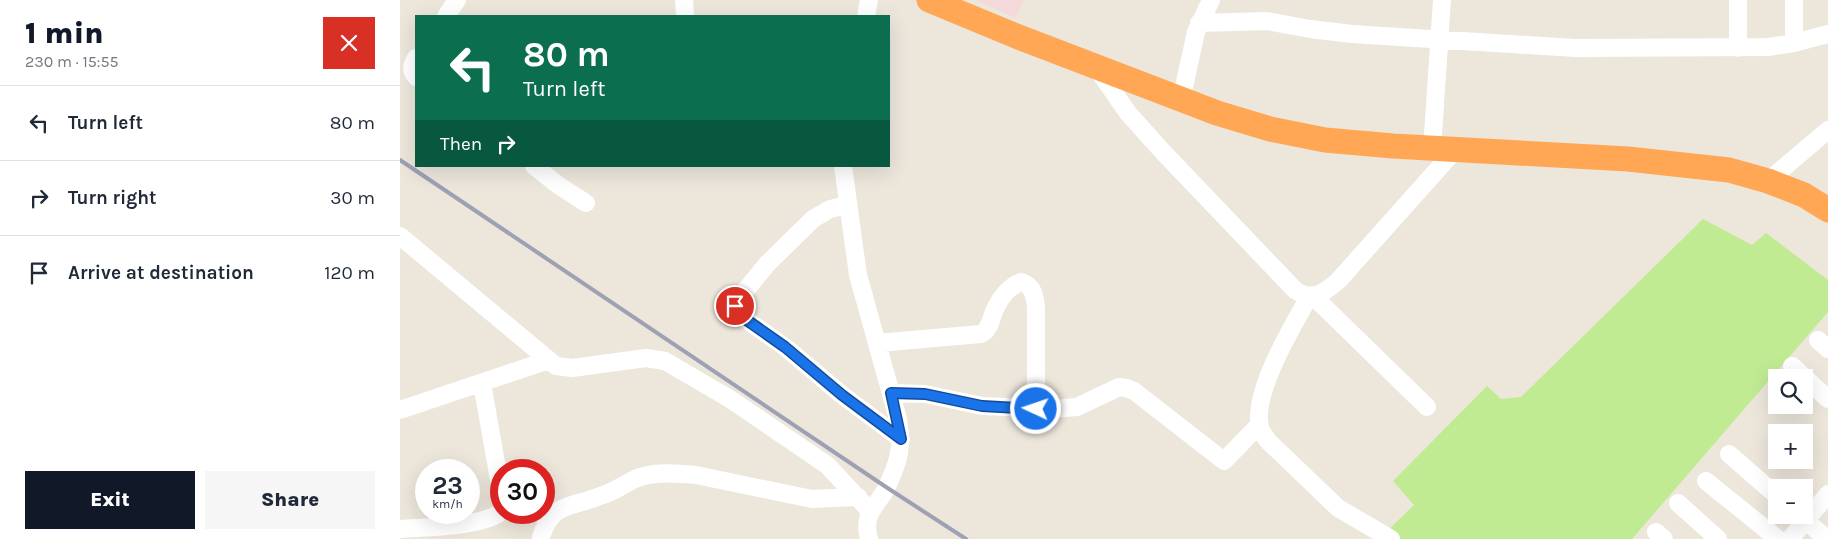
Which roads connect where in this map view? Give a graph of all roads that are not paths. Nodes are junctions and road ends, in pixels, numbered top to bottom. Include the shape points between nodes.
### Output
1 (457, 0) edge
2 (684, 0) edge
3 (869, 0) edge
4 (929, 0) edge
5 (1211, 0) edge
6 (1442, 0) edge
7 (1738, 0) edge
8 (1794, 0) edge
9 (447, 15) edge
10 (685, 15) edge
11 (866, 15) edge
12 (1199, 23) junction
13 (1828, 34) edge
14 (1440, 39) junction
15 (1794, 43) junction
16 (1738, 48) junction
17 (415, 60) edge
18 (1096, 66) junction
19 (415, 76) edge
20 (1181, 100) junction
21 (1828, 130) edge
22 (1443, 149) junction
23 (535, 167) edge
24 (843, 167) edge
25 (1768, 181) junction
26 (586, 203) dead end
27 (848, 205) junction
28 (1828, 210) edge
29 (400, 236) edge
30 (1312, 297) junction
31 (877, 343) junction
32 (548, 360) junction
33 (1792, 366) dead end
34 (482, 383) junction
35 (891, 393) junction
36 (1828, 399) edge
37 (1427, 407) dead end
38 (1036, 409) junction
39 (400, 410) edge
40 (1259, 425) junction
41 (901, 439) junction
42 (1729, 454) dead end
43 (495, 459) edge
44 (1706, 481) dead end
45 (1768, 488) edge
46 (1828, 494) edge
47 (858, 497) junction
48 (1678, 503) dead end
49 (1813, 508) edge
50 (870, 511) junction
51 (490, 517) edge
52 (1799, 524) edge
53 (1809, 524) edge
54 (400, 529) edge
55 (541, 537) dead end
56 (869, 539) edge
57 (1391, 539) edge
58 (1718, 539) edge
59 (1778, 539) edge
60 (1790, 539) edge
61 (1827, 539) edge

1 - 9 street
2 - 10 street
3 - 11 street
4 - 18 highway
5 - 12 street
6 - 14 street
7 - 16 street
8 - 15 street
12 - 14 street via 1267,21 1352,34
12 - 20 street
13 - 15 street
14 - 16 street via 1575,48
14 - 22 street
15 - 16 street
17 - 19 street via 412,66
18 - 20 highway
18 - 30 street via 1119,101 1163,152 1295,290
20 - 22 highway via 1270,129 1325,140
21 - 25 street
22 - 25 highway via 1655,162 1729,170
22 - 30 street via 1338,281
23 - 26 street
24 - 27 street
25 - 28 highway via 1804,195
27 - 31 street via 858,275
27 - 41 street via 830,209 813,219 767,264 737,301 736,311
29 - 32 street
30 - 37 street
30 - 40 street via 1277,356 1263,394
31 - 35 street
31 - 38 street via 981,334 1005,295 1016,284 1025,283 1030,286 1036,308
32 - 34 street
32 - 47 street via 563,368 646,358 665,361 730,399 827,465
33 - 36 street
34 - 39 street
34 - 43 street
35 - 38 street via 925,394 982,406
35 - 41 street
38 - 40 street via 1078,407 1119,387 1126,388 1224,462
40 - 57 street via 1268,441 1338,508
41 - 50 street via 900,452 886,488
42 - 45 street
44 - 59 street
46 - 49 street
47 - 50 street
47 - 55 street via 812,499 680,473 643,476 609,493 561,509 545,524
48 - 58 street
50 - 56 street via 866,528
51 - 54 street via 457,525
52 - 60 street
53 - 61 street

